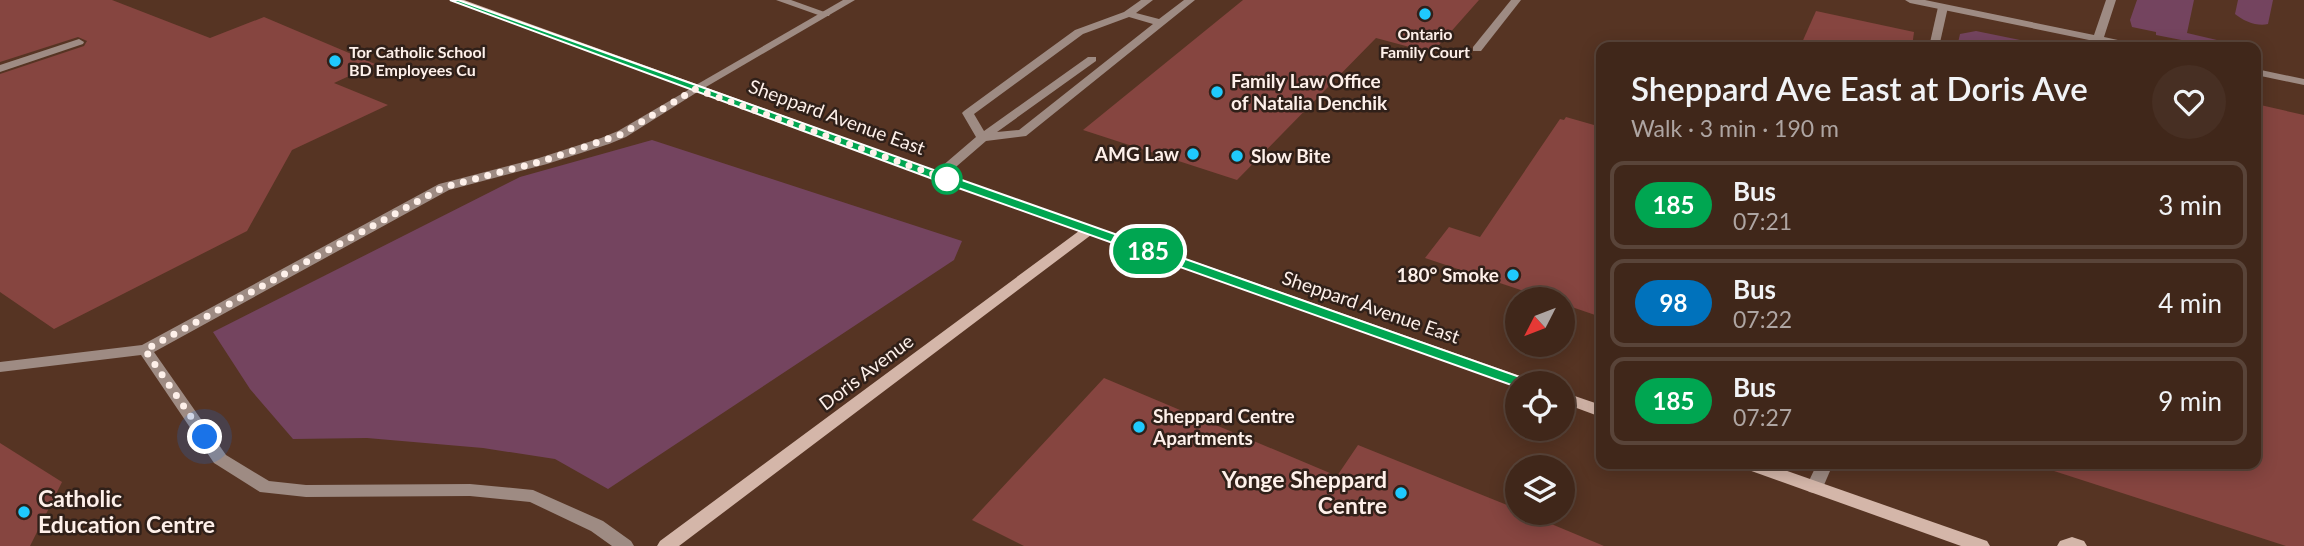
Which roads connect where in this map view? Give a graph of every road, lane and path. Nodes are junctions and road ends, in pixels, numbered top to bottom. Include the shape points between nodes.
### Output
1 (454, 0) edge
2 (781, 0) edge
3 (850, 0) edge
4 (1148, 0) edge
5 (1190, 0) edge
6 (1516, 0) edge
7 (1910, 0) edge
8 (2111, 0) edge
9 (1943, 7) junction
10 (825, 14) junction
11 (1128, 14) junction
12 (1161, 23) junction
13 (2098, 39) junction
14 (79, 42) dead end
15 (1935, 42) edge
16 (2113, 42) edge
17 (1477, 49) dead end
18 (1092, 59) dead end
19 (0, 69) edge
20 (2261, 73) edge
21 (2304, 82) edge
22 (695, 89) junction
23 (982, 138) junction
24 (938, 176) junction
25 (1089, 230) junction
26 (145, 350) junction
27 (0, 367) edge
28 (1505, 377) edge
29 (1575, 401) edge
30 (1596, 409) edge
31 (1763, 469) edge
32 (1823, 469) edge
33 (1815, 487) junction
34 (625, 546) edge
35 (666, 546) edge
36 (1982, 546) edge
37 (2066, 546) edge
38 (2078, 546) edge

1 - 22 main road, Sheppard Avenue East
2 - 10 street
3 - 10 street
4 - 11 street
5 - 12 street
6 - 17 street
7 - 9 street
8 - 13 street
9 - 13 street
9 - 15 street
10 - 22 street
11 - 12 street
11 - 23 street via 1079,32 968,113
12 - 23 street via 1022,133
13 - 16 street
14 - 19 street
18 - 23 street
20 - 21 street
22 - 24 main road, Sheppard Avenue East
22 - 26 street via 622,134 444,187
23 - 24 street
24 - 25 main road, Sheppard Avenue East
25 - 28 main road, Sheppard Avenue East
25 - 35 main road, Doris Avenue
26 - 27 street
26 - 34 street via 220,458 266,487 470,490 533,496 597,526
29 - 30 main road
31 - 33 main road
32 - 33 street
33 - 36 main road
37 - 38 main road

